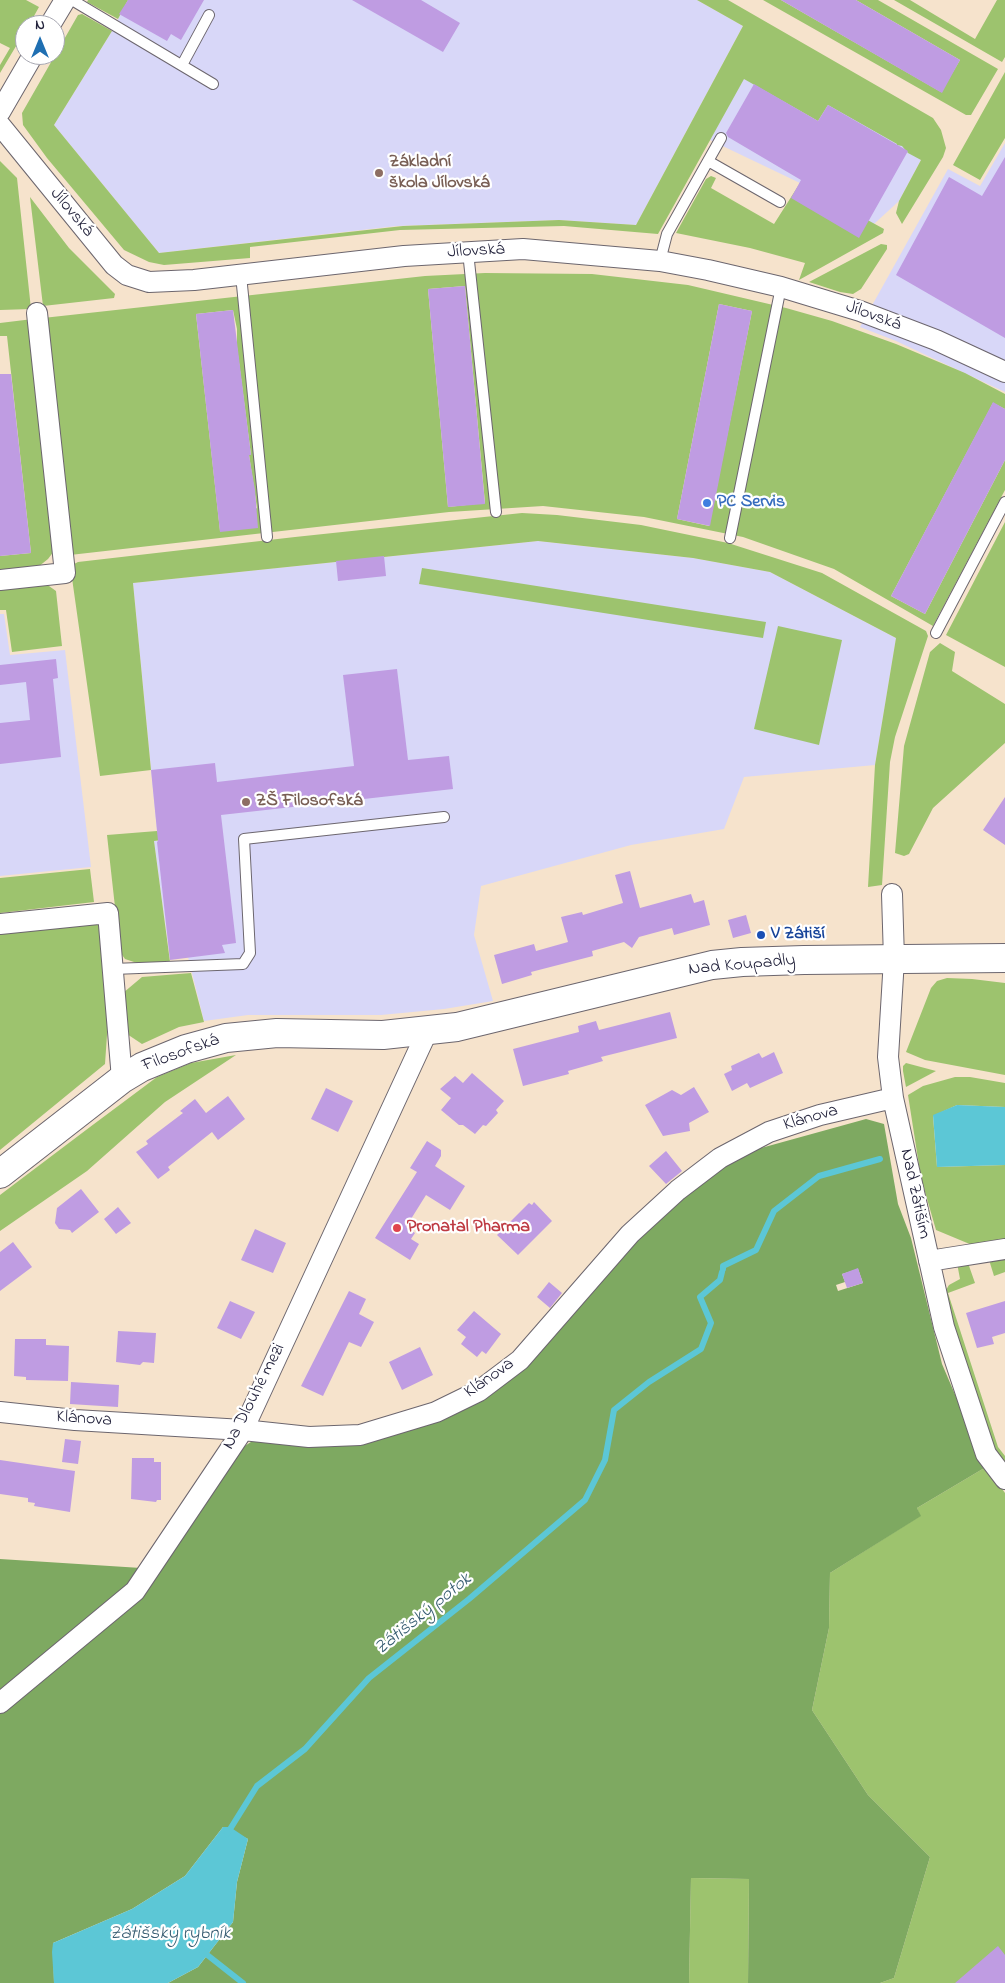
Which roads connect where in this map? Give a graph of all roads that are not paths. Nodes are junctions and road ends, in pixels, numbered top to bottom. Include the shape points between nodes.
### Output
1 (65, 0) edge
2 (72, 0) edge
3 (56, 15) edge
4 (209, 15) dead end
5 (27, 65) edge
6 (182, 65) junction
7 (213, 84) dead end
8 (0, 112) edge
9 (0, 125) edge
10 (720, 138) dead end
11 (708, 161) junction
12 (780, 202) dead end
13 (468, 252) junction
14 (660, 261) junction
15 (241, 275) junction
16 (781, 287) junction
17 (37, 313) dead end
18 (1005, 372) edge
19 (1005, 502) edge
20 (496, 512) dead end
21 (267, 537) dead end
22 (730, 538) dead end
23 (0, 580) edge
24 (936, 633) dead end
25 (444, 817) dead end
26 (892, 894) dead end
27 (0, 924) edge
28 (1005, 958) edge
29 (894, 959) junction
30 (113, 969) junction
31 (427, 1032) junction
32 (122, 1079) junction
33 (893, 1098) junction
34 (0, 1174) edge
35 (1005, 1249) edge
36 (929, 1261) junction
37 (0, 1412) edge
38 (243, 1430) junction
39 (1005, 1479) edge
40 (0, 1703) edge

1 - 3 street
2 - 6 lane
4 - 6 lane
5 - 8 street
6 - 7 lane
9 - 15 street, Jílovská via 114,265 128,275 149,282 176,282
10 - 11 lane
11 - 12 lane
11 - 14 lane via 667,234
13 - 14 street, Jílovská via 523,249
13 - 15 street, Jílovská
13 - 20 lane
14 - 16 street, Jílovská
15 - 21 lane
16 - 18 street, Jílovská via 860,311 936,340
16 - 22 lane
17 - 23 street via 65,573
19 - 24 lane
25 - 30 lane via 244,839 250,953 243,964
26 - 29 street, Nad Zátiším
27 - 30 street via 108,913
28 - 29 street, Nad Koupadly
29 - 31 street, Nad Koupadly via 712,965 457,1028
29 - 33 street, Nad Zátiším via 888,1057
30 - 32 street
31 - 32 street, Filosofská via 226,1038 167,1056
31 - 38 street, Na Dlouhé mezi
32 - 34 street, Filosofská
33 - 36 street, Nad Zátiším
33 - 38 street, Klánova via 820,1115 769,1132 720,1158 678,1190 630,1234 520,1360 479,1391 436,1412 360,1435 309,1437
35 - 36 street
36 - 39 street, Nad Zátiším via 944,1327 986,1454
37 - 38 street, Klánova
38 - 40 street, Na Dlouhé mezi via 136,1591

